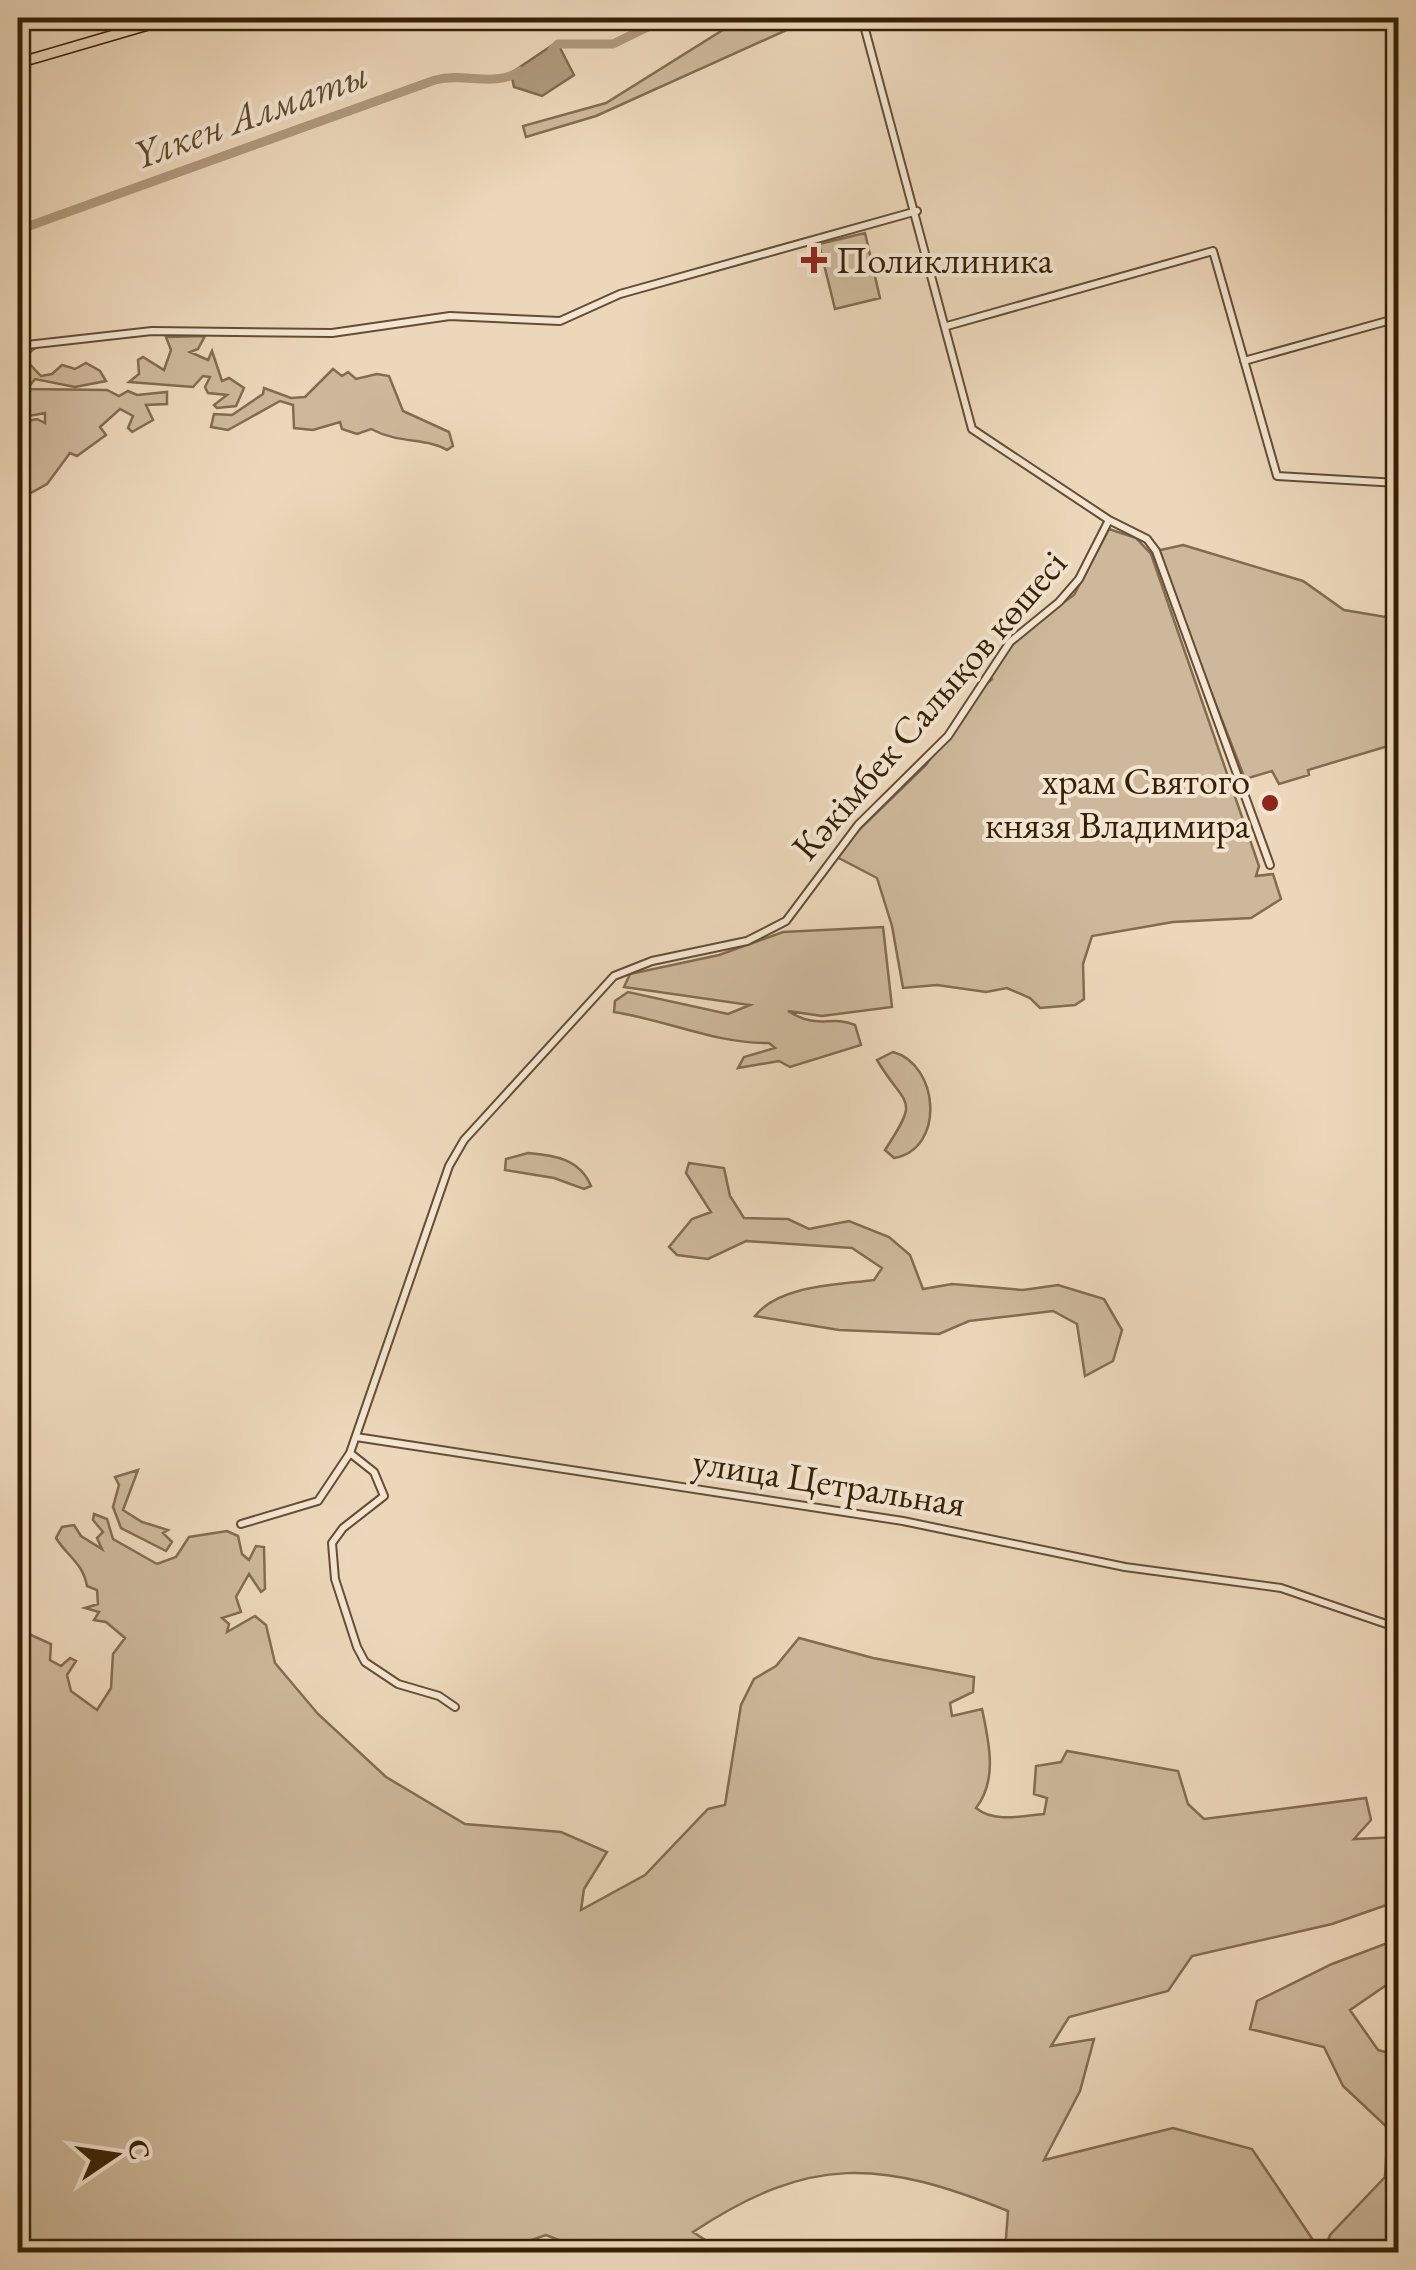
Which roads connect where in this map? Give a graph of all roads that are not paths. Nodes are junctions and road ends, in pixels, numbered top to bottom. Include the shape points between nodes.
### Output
1 (172, 18) edge
2 (862, 18) edge
3 (18, 63) edge
4 (917, 211) junction
5 (1398, 318) edge
6 (947, 326) junction
7 (18, 346) edge
8 (1244, 361) junction
9 (1398, 483) edge
10 (1108, 520) junction
11 (1270, 864) dead end
12 (356, 1436) junction
13 (350, 1453) junction
14 (240, 1524) dead end
15 (1398, 1628) edge
16 (455, 1707) dead end

1 - 3 main road
2 - 4 street
4 - 6 street
4 - 7 street via 620,294 560,322 450,316 332,333 152,331
5 - 8 street
6 - 8 street via 1213,251
6 - 10 street via 972,429
8 - 9 street via 1277,476
10 - 11 street via 1147,539 1167,573
10 - 12 street, Кәкімбек Салықов көшесі via 1079,579 1010,642 948,736 858,825 786,921 747,941 652,960 614,976 464,1140 428,1220
12 - 13 street, Кәкімбек Салықов көшесі
12 - 15 street, улица Цетральная via 903,1520 1124,1567 1291,1592
13 - 14 street, Кәкімбек Салықов көшесі via 315,1503
13 - 16 street via 374,1472 384,1492 379,1504 332,1543 335,1579 356,1647 365,1662 398,1684

